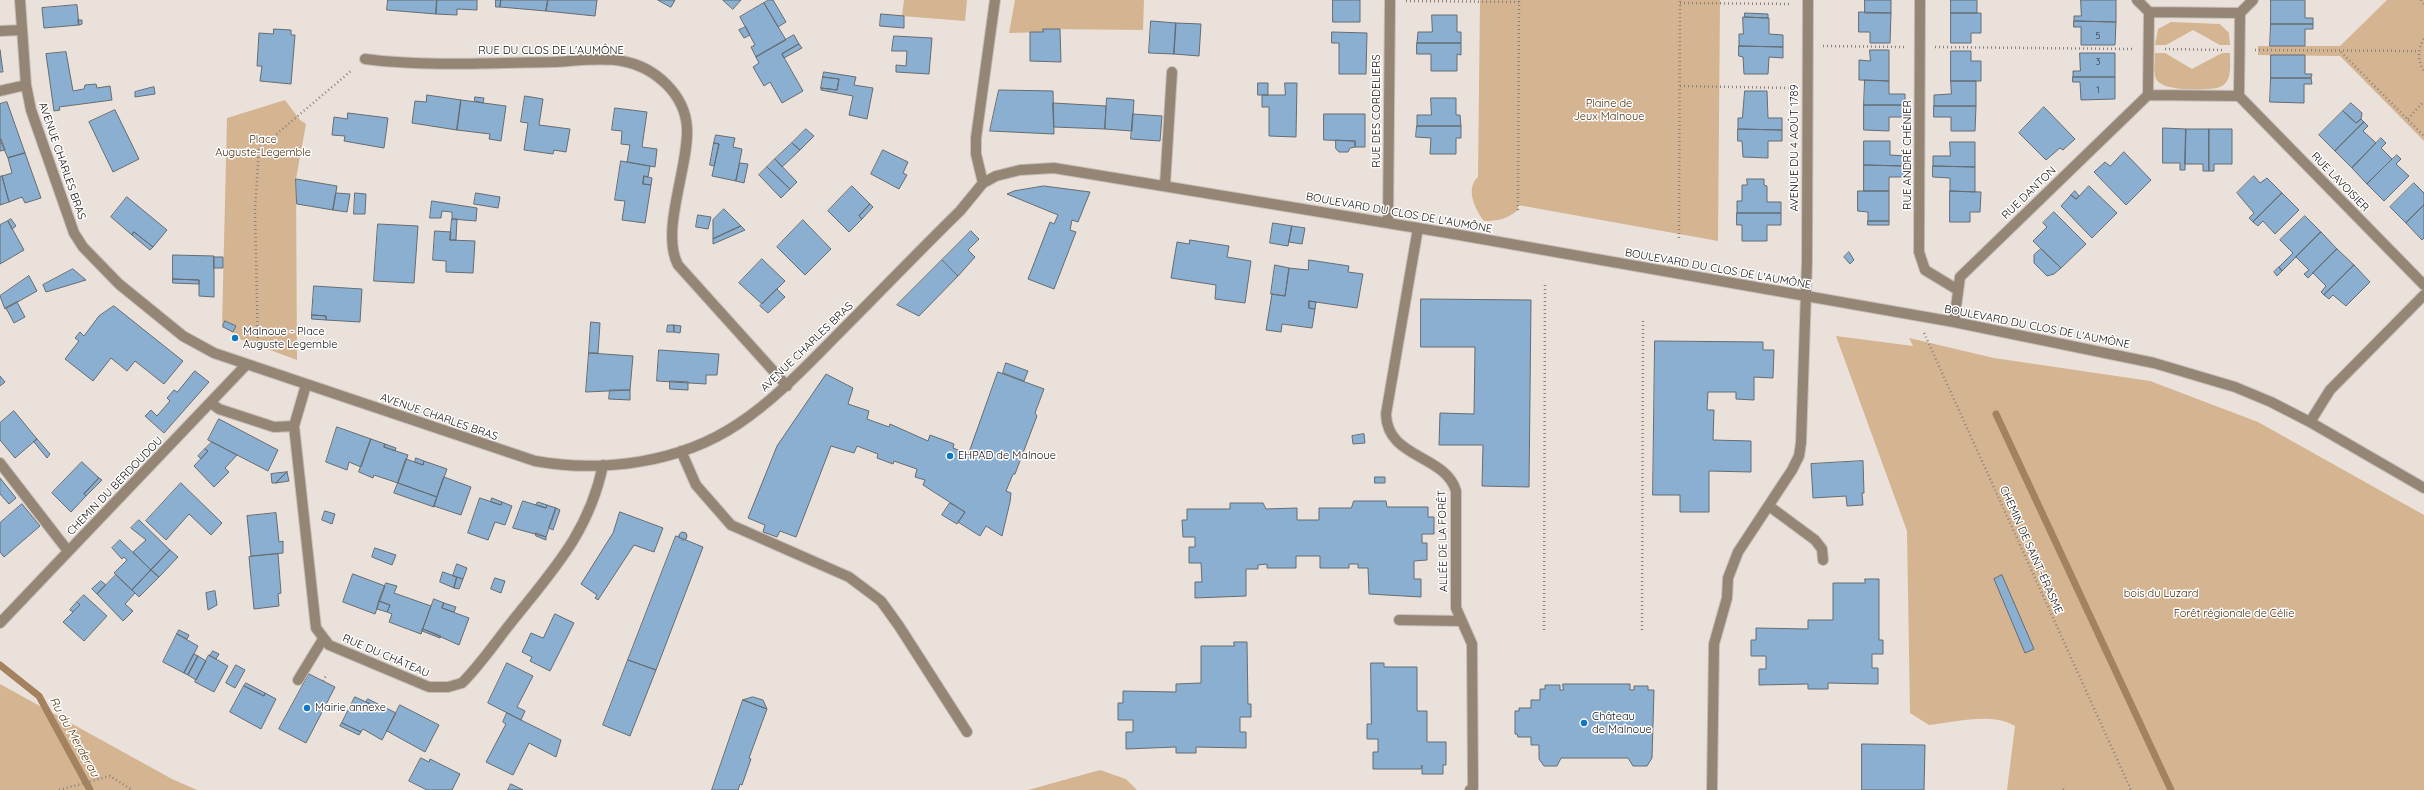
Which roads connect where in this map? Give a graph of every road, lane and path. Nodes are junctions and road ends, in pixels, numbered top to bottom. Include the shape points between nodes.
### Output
1 (20, 0) edge
2 (995, 0) edge
3 (1390, 0) edge
4 (1920, 0) edge
5 (2137, 0) edge
6 (2252, 0) edge
7 (2421, 0) edge
8 (1520, 1) edge
9 (1680, 2) edge
10 (1808, 2) edge
11 (2424, 4) edge
12 (2149, 12) junction
13 (2240, 13) junction
14 (22, 30) junction
15 (0, 31) edge
16 (2424, 39) edge
17 (1808, 46) junction
18 (1920, 47) junction
19 (2148, 49) junction
20 (2239, 50) junction
21 (2340, 51) junction
22 (2419, 51) junction
23 (365, 59) joint
24 (2424, 71) edge
25 (1172, 72) dead end
26 (26, 85) junction
27 (1680, 86) junction
28 (1808, 88) junction
29 (0, 92) edge
30 (2148, 95) junction
31 (2239, 96) junction
32 (2424, 101) edge
33 (2408, 119) junction
34 (2424, 136) edge
35 (983, 183) junction
36 (1165, 185) junction
37 (1518, 210) dead end
38 (1388, 223) junction
39 (1418, 228) junction
40 (1679, 238) dead end
41 (1545, 283) dead end
42 (2424, 285) edge
43 (1958, 290) junction
44 (2424, 295) edge
45 (1805, 297) junction
46 (1917, 317) junction
47 (1643, 321) dead end
48 (1954, 322) junction
49 (264, 352) dead end
50 (246, 365) junction
51 (306, 385) junction
52 (786, 386) junction
53 (212, 403) junction
54 (2310, 422) junction
55 (294, 426) junction
56 (681, 451) junction
57 (0, 463) edge
58 (603, 465) junction
59 (2424, 488) edge
60 (1769, 506) junction
61 (68, 551) junction
62 (1823, 560) dead end
63 (1399, 620) dead end
64 (1462, 621) junction
65 (0, 624) edge
66 (1544, 630) dead end
67 (1642, 630) dead end
68 (323, 639) junction
69 (327, 674) dead end
70 (298, 680) dead end
71 (323, 681) dead end
72 (967, 732) dead end
73 (60, 790) edge
74 (132, 790) edge
75 (1470, 790) edge
76 (1712, 790) edge
77 (2131, 790) edge

1 - 14 street, AVENUE CHARLES BRAS
2 - 35 street via 976,138 976,154
3 - 8 path
3 - 38 street, RUE DES CORDELIERS
4 - 18 street, RUE ANDRÉ CHÉNIER
5 - 12 street
6 - 13 street
7 - 11 path
8 - 37 path
9 - 10 path
9 - 27 path
10 - 17 street, AVENUE DU 4 AOÛT 1789
12 - 13 street
12 - 19 street
13 - 20 street
14 - 15 street
14 - 26 street, AVENUE CHARLES BRAS
16 - 22 path
17 - 18 path
17 - 28 street, AVENUE DU 4 AOÛT 1789
18 - 19 path
18 - 43 street, RUE ANDRÉ CHÉNIER via 1919,252 1925,270
19 - 20 path
19 - 30 street
20 - 21 path
20 - 31 street
21 - 22 path
21 - 33 path
22 - 24 path
23 - 49 path via 259,149 255,209 260,341 257,350
23 - 52 street, RUE DU CLOS DE L'AUMÔNE via 403,64 621,61 656,75 676,97 687,125 687,142 672,237 674,258
25 - 36 street
26 - 29 street
26 - 50 street, AVENUE CHARLES BRAS via 31,110 52,176 72,227 83,247 119,284 183,336 202,348
27 - 28 path
27 - 40 path
28 - 45 street, AVENUE DU 4 AOÛT 1789
30 - 31 street
30 - 43 street, RUE DANTON via 1960,277
31 - 42 street, RUE LAVOISIER
32 - 33 path
33 - 34 path
35 - 36 street, BOULEVARD DU CLOS DE L'AUMÔNE via 1008,172 1054,168
35 - 52 street, AVENUE CHARLES BRAS via 960,211
36 - 38 street, BOULEVARD DU CLOS DE L'AUMÔNE
38 - 39 street, BOULEVARD DU CLOS DE L'AUMÔNE
39 - 45 street, BOULEVARD DU CLOS DE L'AUMÔNE
39 - 64 street, ALLÉE DE LA FORÊT via 1386,426 1390,435 1401,445 1453,481 1456,492 1456,600
41 - 66 path
43 - 48 street, RUE DANTON
44 - 54 street via 2330,390
45 - 46 street, BOULEVARD DU CLOS DE L'AUMÔNE
45 - 60 street, AVENUE DU 4 AOÛT 1789 via 1802,443 1799,456
46 - 48 street, BOULEVARD DU CLOS DE L'AUMÔNE
46 - 77 path, CHEMIN DE SAINT-ÉRASME
47 - 67 path
48 - 54 street, BOULEVARD DU CLOS DE L'AUMÔNE via 2154,363 2235,387
50 - 51 street, AVENUE CHARLES BRAS
50 - 53 street, CHEMIN DU BERDOUDOU
51 - 55 street
51 - 58 street, AVENUE CHARLES BRAS via 534,461 573,466
52 - 56 street, AVENUE CHARLES BRAS via 737,425 710,440
53 - 55 street via 218,409 274,427
53 - 61 street, CHEMIN DU BERDOUDOU
54 - 59 street, BOULEVARD DU CLOS DE L'AUMÔNE
55 - 68 street via 312,608 316,628
56 - 58 street, AVENUE CHARLES BRAS via 655,458
56 - 72 street via 696,485 731,525 849,577 881,601
57 - 61 street
58 - 68 street, RUE DU CHÂTEAU via 590,512 568,551 462,682 448,688 428,687 329,645
60 - 62 street via 1815,540 1822,549
60 - 76 street, AVENUE DU 4 AOÛT 1789 via 1731,565 1727,598 1714,644
61 - 65 street, CHEMIN DU BERDOUDOU
63 - 64 street
64 - 75 street, ALLÉE DE LA FORÊT via 1472,644 1473,788
68 - 70 street
69 - 71 path
73 - 74 path via 110,776

